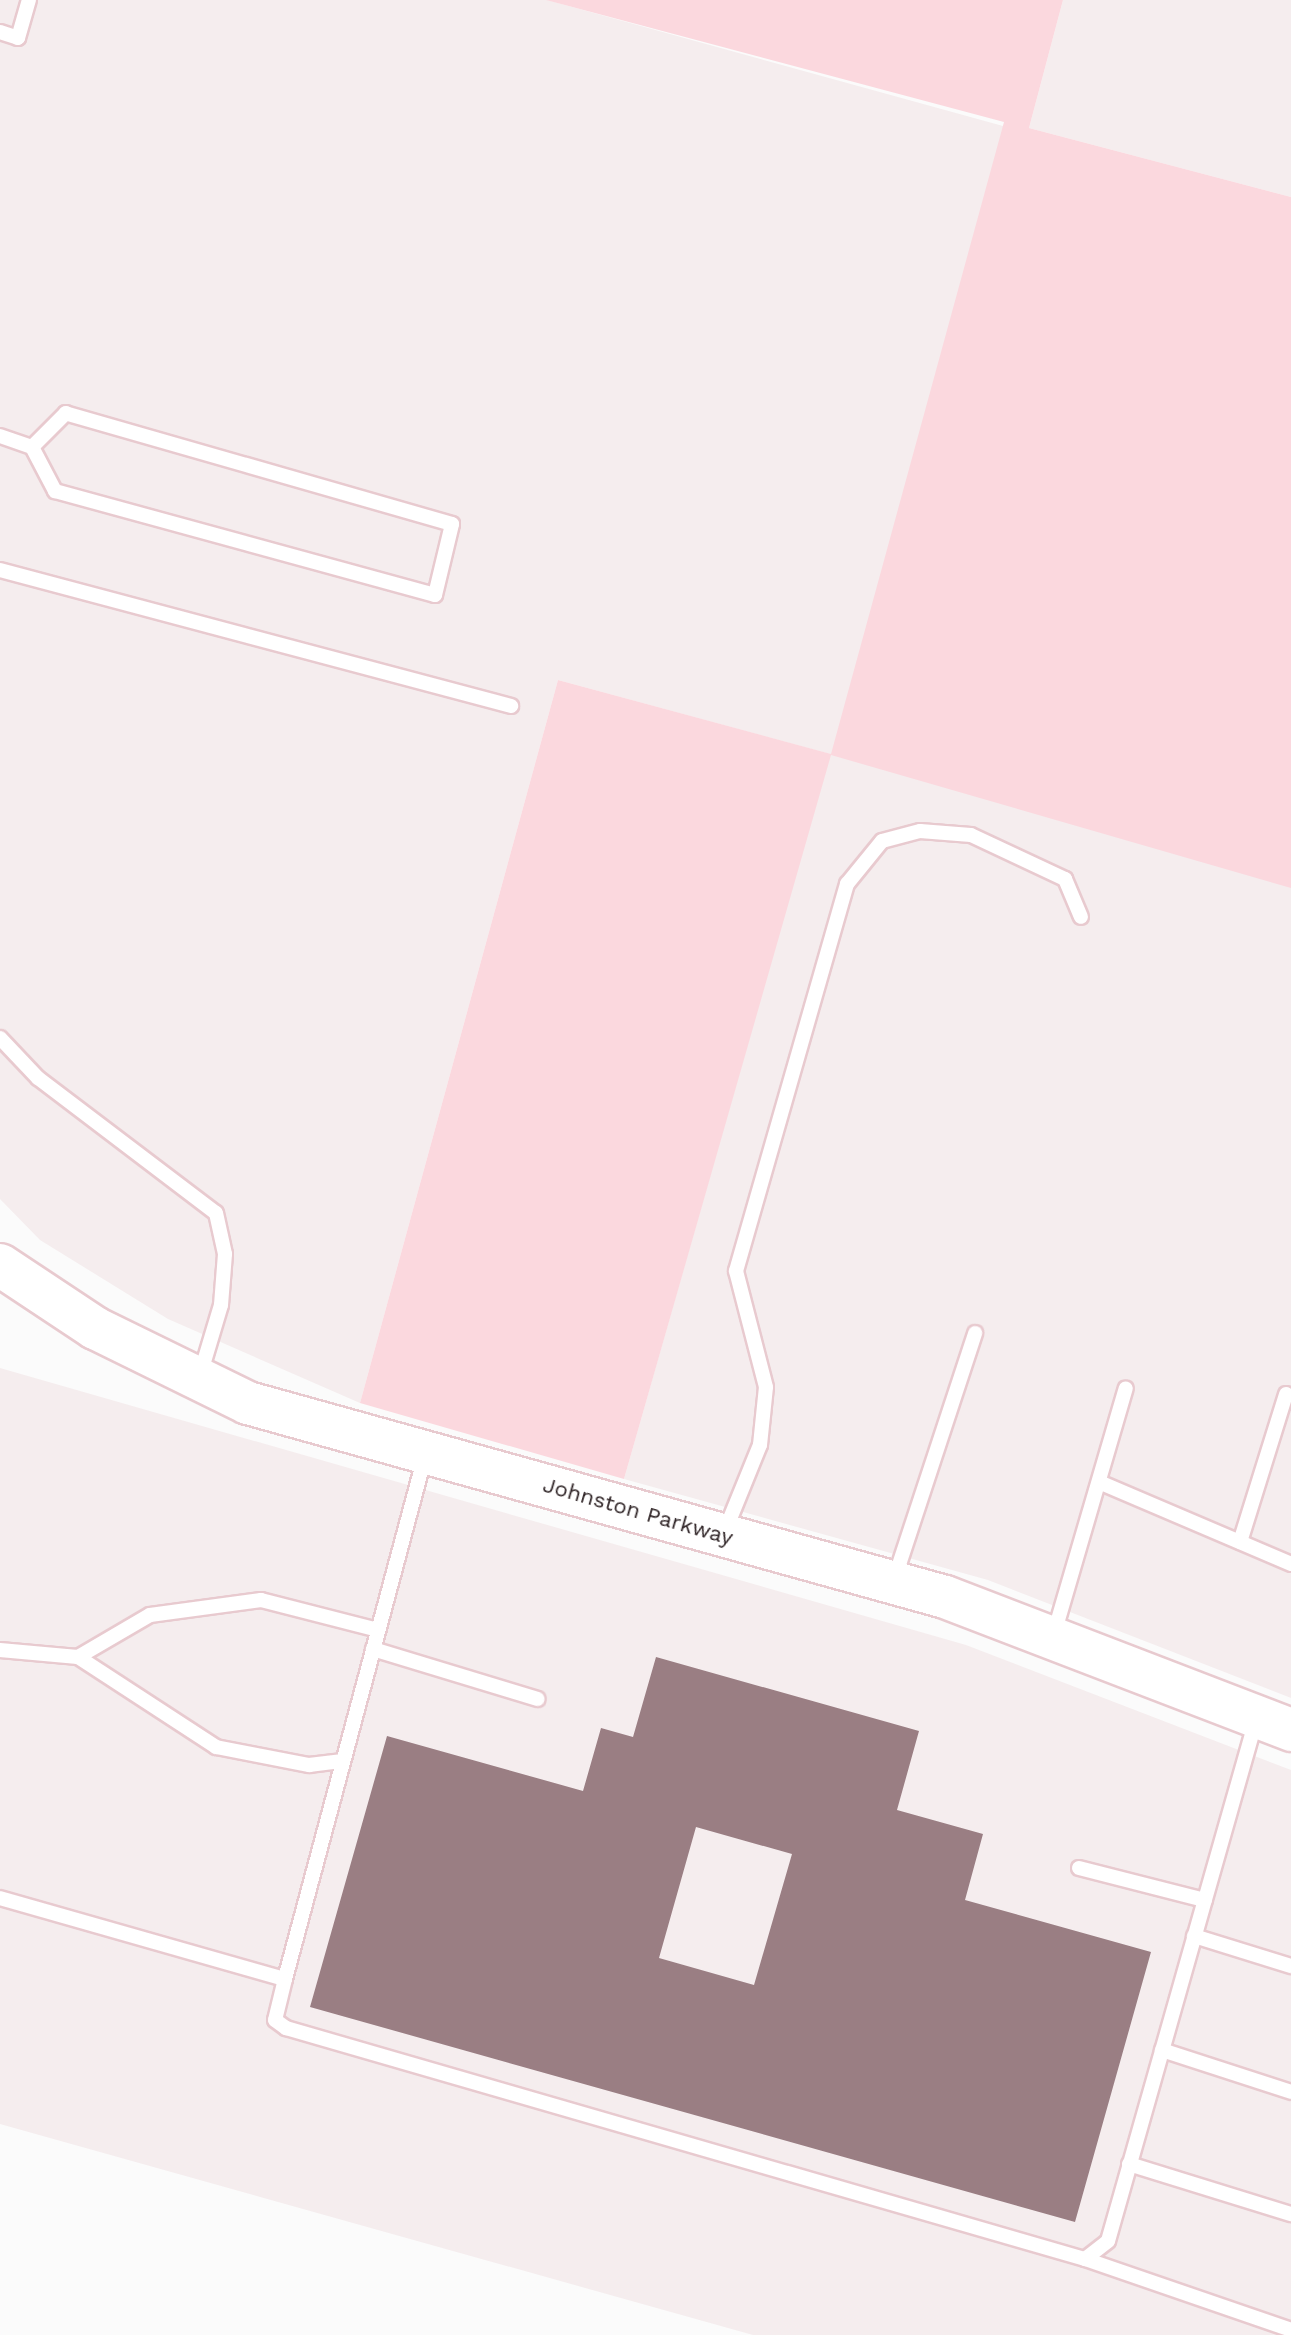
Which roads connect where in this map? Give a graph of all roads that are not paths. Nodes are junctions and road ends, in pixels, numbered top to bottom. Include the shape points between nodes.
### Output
1 (29, 0) edge
2 (0, 32) edge
3 (0, 436) edge
4 (32, 447) junction
5 (0, 570) edge
6 (511, 706) dead end
7 (1081, 917) dead end
8 (0, 1038) edge
9 (0, 1265) edge
10 (975, 1333) dead end
11 (198, 1379) junction
12 (1126, 1388) dead end
13 (1286, 1394) dead end
14 (426, 1452) junction
15 (1099, 1482) junction
16 (723, 1535) junction
17 (1240, 1542) junction
18 (1291, 1564) edge
19 (893, 1583) junction
20 (378, 1630) junction
21 (1053, 1638) junction
22 (373, 1649) junction
23 (0, 1650) edge
24 (78, 1657) junction
25 (538, 1699) dead end
26 (1274, 1724) edge
27 (343, 1761) junction
28 (1079, 1868) dead end
29 (0, 1898) edge
30 (1205, 1900) junction
31 (1194, 1936) junction
32 (1291, 1966) edge
33 (285, 1979) junction
34 (1162, 2050) junction
35 (1291, 2092) edge
36 (1129, 2164) junction
37 (1291, 2214) edge
38 (1085, 2259) junction
39 (1291, 2330) edge

1 - 2 lane via 18,38
3 - 4 lane
4 - 4 lane via 66,413 452,524 435,595 55,491
5 - 6 lane
7 - 16 lane via 1065,879 971,835 920,831 882,841 847,884 736,1271 766,1387 760,1445
8 - 11 lane via 38,1078 216,1213 225,1254 221,1305
9 - 11 street, Johnston Parkway via 95,1328
10 - 19 lane
11 - 14 street, Johnston Parkway via 248,1403
12 - 15 lane
13 - 17 lane
14 - 16 street, Johnston Parkway
14 - 20 lane
15 - 17 lane
15 - 21 lane
16 - 19 street, Johnston Parkway
17 - 18 lane
19 - 21 street, Johnston Parkway
20 - 22 lane
20 - 24 lane via 261,1600 150,1615
21 - 26 street, Johnston Parkway
22 - 25 lane
22 - 27 lane
23 - 24 lane
24 - 27 lane via 216,1747 309,1765
26 - 30 lane
27 - 33 lane
28 - 30 lane
29 - 33 lane
30 - 31 lane
31 - 32 lane
31 - 34 lane
33 - 38 lane via 275,2020 286,2028
34 - 35 lane
34 - 36 lane
36 - 37 lane
36 - 38 lane via 1108,2241
38 - 39 lane

